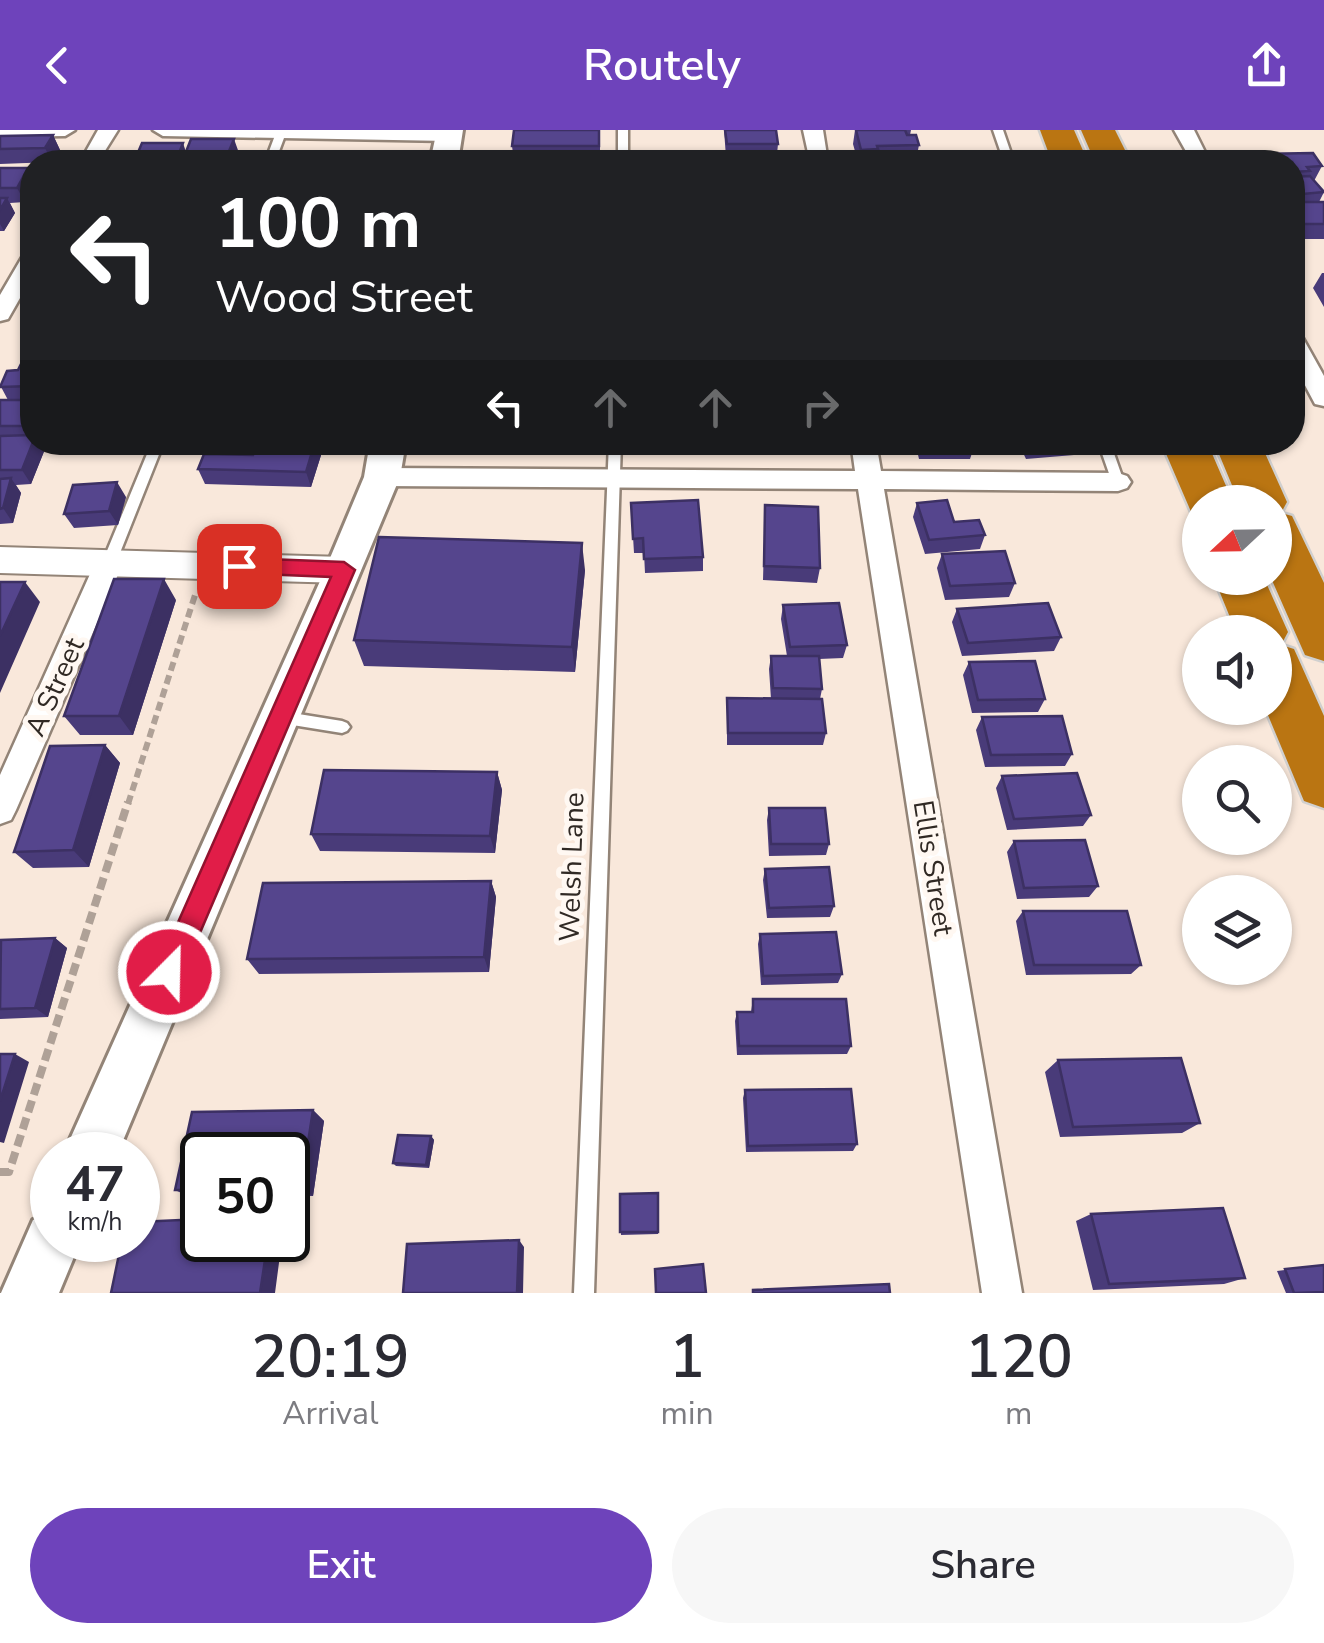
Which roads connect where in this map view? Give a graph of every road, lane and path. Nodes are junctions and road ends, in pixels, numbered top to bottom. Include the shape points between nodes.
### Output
1 (65, 130) edge
2 (163, 130) edge
3 (282, 131) edge
4 (0, 132) edge
5 (448, 142) edge
6 (20, 280) edge
7 (0, 314) edge
8 (1305, 362) edge
9 (1324, 398) edge
10 (153, 455) edge
11 (615, 455) edge
12 (866, 455) edge
13 (1109, 455) edge
14 (1189, 455) edge
15 (1243, 455) edge
16 (385, 460) edge
17 (614, 478) junction
18 (870, 482) junction
19 (1118, 482) joint
20 (1201, 485) edge
21 (1256, 485) edge
22 (0, 560) edge
23 (110, 563) junction
24 (205, 564) junction
25 (1292, 568) edge
26 (344, 570) junction
27 (1324, 640) edge
28 (1292, 706) edge
29 (280, 717) junction
30 (342, 727) dead end
31 (1324, 784) edge
32 (0, 810) edge
33 (100, 1132) edge
34 (0, 1172) edge
35 (43, 1262) edge
36 (30, 1293) edge
37 (584, 1293) edge
38 (1002, 1293) edge

1 - 4 street
2 - 3 street
3 - 5 street
6 - 7 street
8 - 9 street
10 - 23 lane
11 - 17 lane, Welsh Lane
12 - 18 street, Ellis Street
13 - 19 lane
14 - 20 highway
15 - 21 highway
16 - 17 street
16 - 26 main road
17 - 18 street
17 - 37 lane, Welsh Lane
18 - 19 street
18 - 38 street, Ellis Street
22 - 23 street
23 - 24 street
23 - 32 street, A Street
24 - 26 street
24 - 34 path via 9,1172
25 - 27 highway
26 - 29 main road
28 - 31 highway
29 - 30 lane
29 - 33 main road
35 - 36 main road

